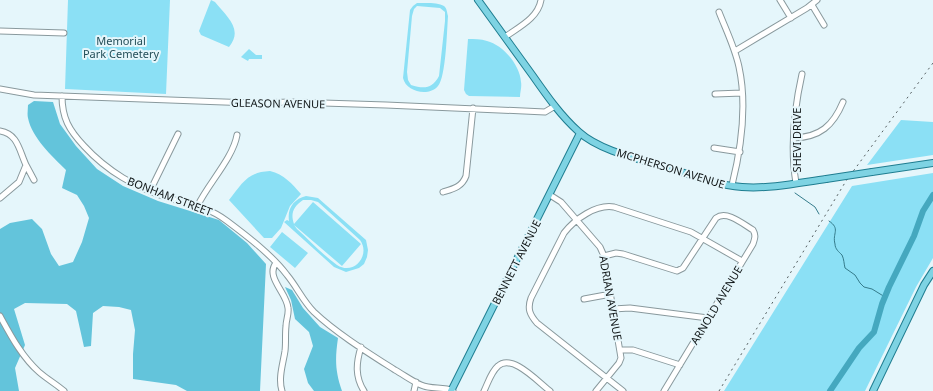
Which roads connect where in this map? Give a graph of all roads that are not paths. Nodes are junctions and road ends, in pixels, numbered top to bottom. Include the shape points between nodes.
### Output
1 (478, 0) edge
2 (541, 0) edge
3 (780, 0) edge
4 (817, 0) edge
5 (812, 5) junction
6 (719, 12) dead end
7 (791, 18) junction
8 (824, 25) dead end
9 (0, 31) edge
10 (64, 33) dead end
11 (505, 37) junction
12 (735, 52) junction
13 (802, 74) dead end
14 (0, 89) edge
15 (742, 93) junction
16 (715, 94) dead end
17 (62, 96) junction
18 (843, 102) dead end
19 (555, 106) junction
20 (473, 108) junction
21 (0, 131) edge
22 (178, 134) dead end
23 (580, 134) junction
24 (237, 135) dead end
25 (794, 138) junction
26 (714, 148) dead end
27 (740, 152) junction
28 (933, 163) edge
29 (26, 165) junction
30 (34, 180) dead end
31 (796, 183) junction
32 (732, 185) junction
33 (150, 191) junction
34 (443, 192) dead end
35 (550, 195) junction
36 (0, 198) edge
37 (198, 205) junction
38 (577, 221) junction
39 (703, 238) junction
40 (604, 256) junction
41 (742, 261) junction
42 (276, 263) junction
43 (933, 271) edge
44 (611, 294) junction
45 (584, 299) dead end
46 (613, 309) junction
47 (0, 316) edge
48 (708, 318) junction
49 (361, 347) junction
50 (620, 350) junction
51 (680, 365) junction
52 (607, 378) junction
53 (416, 382) junction
54 (64, 391) edge
55 (282, 391) edge
56 (364, 391) edge
57 (414, 391) edge
58 (452, 391) edge
59 (484, 391) edge
60 (550, 391) edge
61 (596, 391) edge
62 (623, 391) edge
63 (664, 391) edge
64 (873, 391) edge

1 - 11 main road, MCPHERSON AVENUE
2 - 11 street via 535,15
3 - 7 street
4 - 5 street
5 - 7 street
5 - 8 street
6 - 12 street
7 - 12 street
9 - 10 street
11 - 19 main road, MCPHERSON AVENUE
12 - 15 street
13 - 25 street, SHEVI DRIVE via 796,104
14 - 17 street, GLEASON AVENUE via 25,94
15 - 16 street
15 - 27 street
17 - 20 street, GLEASON AVENUE
17 - 33 street, BONHAM STREET via 63,115 91,154 120,177
18 - 25 street via 834,119 822,131 811,136
19 - 20 street, GLEASON AVENUE via 545,112
19 - 23 main road, MCPHERSON AVENUE
20 - 34 street via 466,176 458,187
21 - 29 street via 13,136
22 - 33 street
23 - 32 main road, MCPHERSON AVENUE via 596,144 613,150
23 - 35 main road, BENNETT AVENUE
24 - 37 street via 231,152
25 - 31 street, SHEVI DRIVE
26 - 27 street
27 - 32 street
28 - 31 main road, MCPHERSON AVENUE, bridge
29 - 30 street
29 - 36 street via 19,182
31 - 32 main road, MCPHERSON AVENUE via 758,187
33 - 37 street, BONHAM STREET
35 - 38 street, ADRIAN AVENUE via 561,202
35 - 58 main road, BENNETT AVENUE
37 - 42 street, BONHAM STREET via 228,222
38 - 39 street, ARNOLD AVENUE via 598,208 610,207 685,229
38 - 40 street, ADRIAN AVENUE via 600,247
38 - 52 street, ARNOLD AVENUE via 564,233 531,298 529,311 538,323
39 - 40 street via 683,268 677,271 623,254
39 - 41 street, ARNOLD AVENUE
39 - 41 street via 716,218 723,214 746,226 756,235
40 - 44 street, ADRIAN AVENUE
41 - 48 street, ARNOLD AVENUE
42 - 49 street, BONHAM STREET via 314,312
42 - 55 street via 272,272 285,297 288,309 280,378
43 - 64 main road
44 - 45 street
44 - 46 street, ADRIAN AVENUE
46 - 48 street via 630,308
46 - 50 street, ADRIAN AVENUE
47 - 54 street via 24,355 43,375
48 - 51 street, ARNOLD AVENUE
49 - 53 street, BONHAM STREET
49 - 56 street via 357,358 357,373
50 - 51 street via 633,350
50 - 52 street, ADRIAN AVENUE via 620,362
51 - 63 street, ARNOLD AVENUE
52 - 61 street, ADRIAN AVENUE
52 - 62 street, ARNOLD AVENUE
53 - 57 street
53 - 58 street, BONHAM STREET via 426,387
59 - 60 street via 496,368 508,362 518,366

